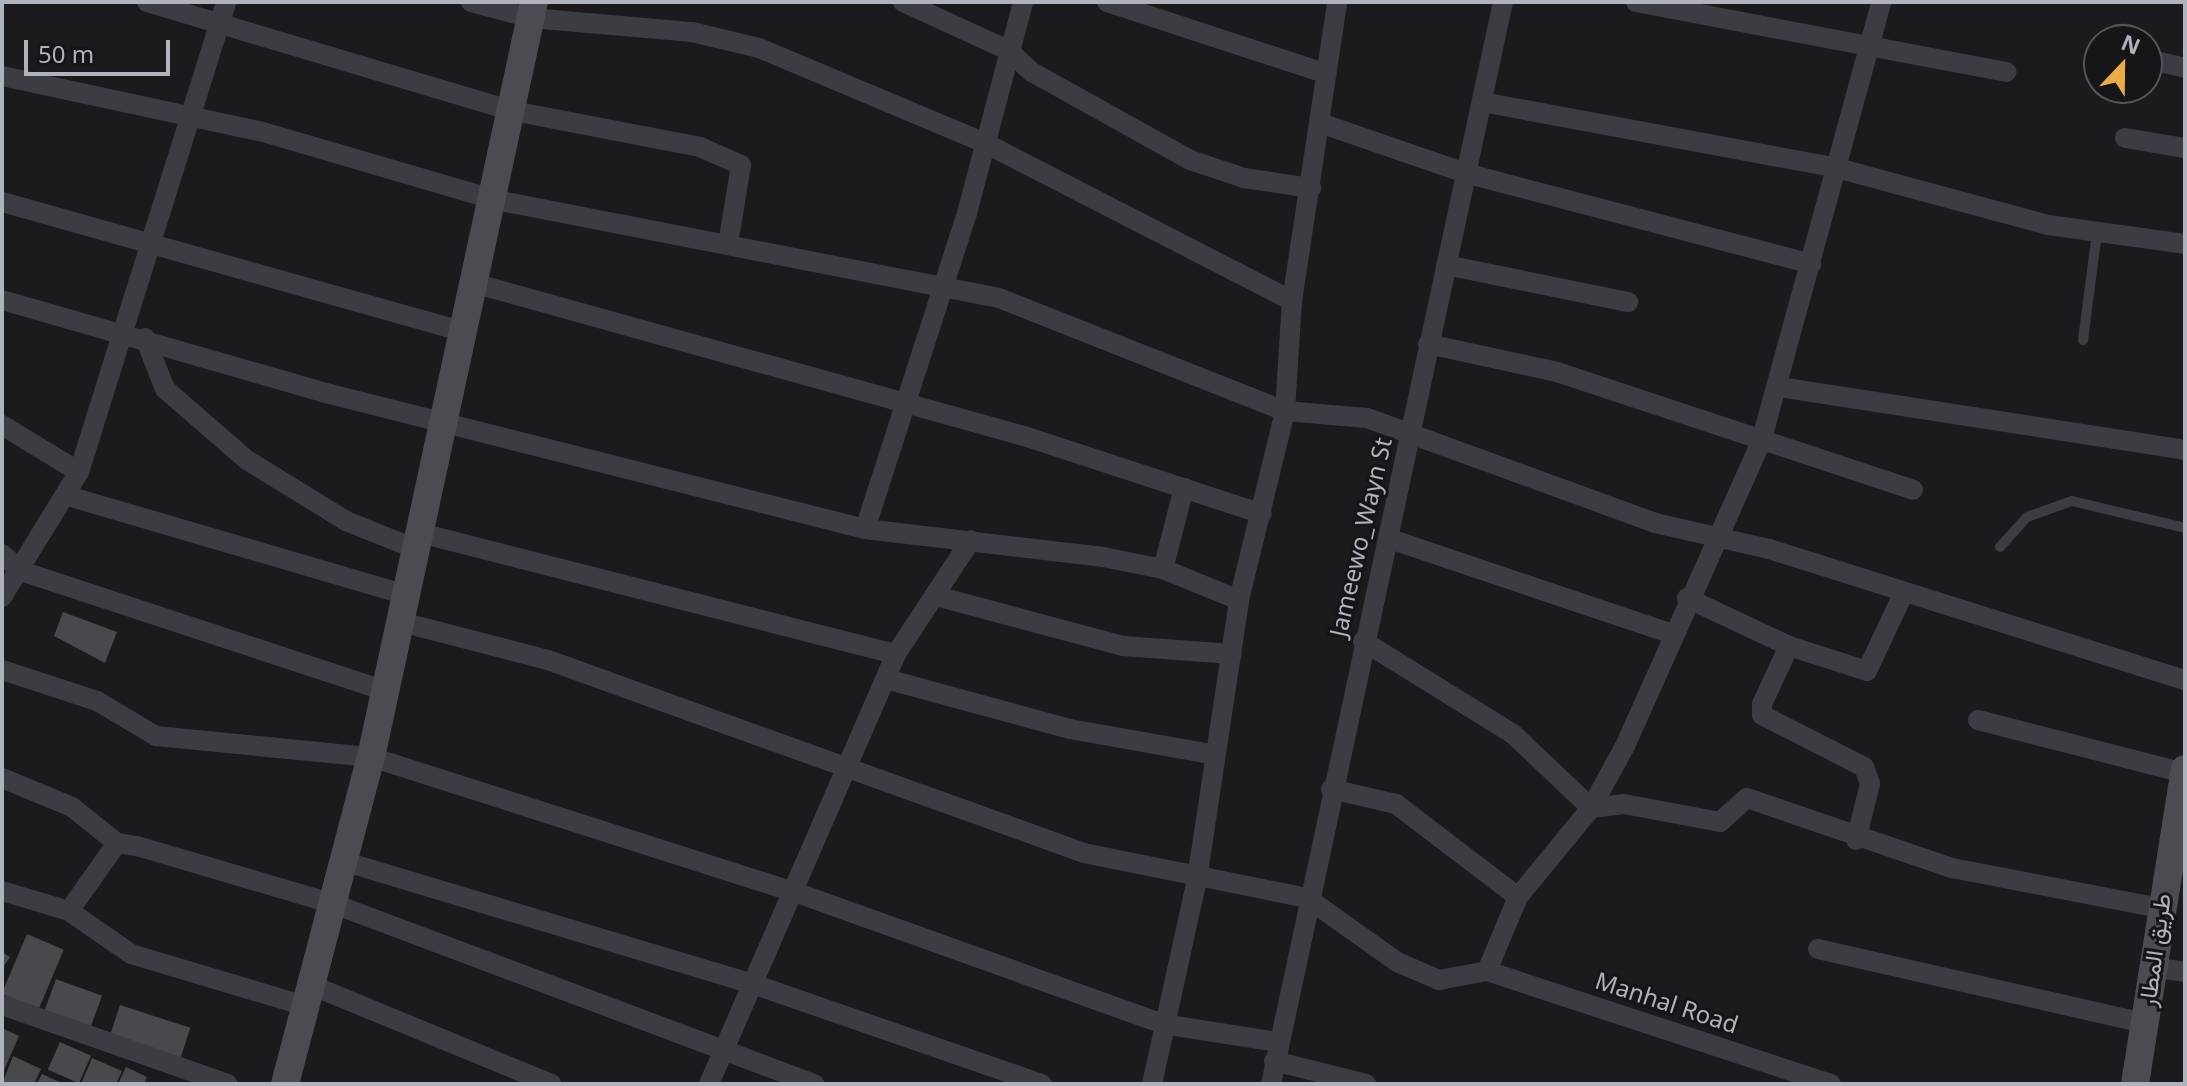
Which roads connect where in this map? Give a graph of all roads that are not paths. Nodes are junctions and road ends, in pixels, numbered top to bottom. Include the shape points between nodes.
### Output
1 (147, 2) edge
2 (471, 2) edge
3 (903, 2) edge
4 (1023, 2) edge
5 (1107, 2) edge
6 (1337, 2) edge
7 (1503, 2) edge
8 (1636, 2) edge
9 (1881, 2) edge
10 (224, 10) edge
11 (532, 10) edge
12 (1870, 47) junction
13 (1008, 50) junction
14 (2163, 63) edge
15 (2185, 68) edge
16 (2006, 72) dead end
17 (1327, 74) junction
18 (2, 76) edge
19 (1482, 102) junction
20 (513, 111) junction
21 (194, 115) junction
22 (1320, 123) junction
23 (2125, 138) dead end
24 (985, 143) junction
25 (2185, 148) edge
26 (1837, 168) junction
27 (1465, 173) junction
28 (1311, 188) junction
29 (496, 200) junction
30 (2, 202) edge
31 (2097, 232) junction
32 (151, 241) junction
33 (728, 244) junction
34 (2185, 244) edge
35 (1811, 264) junction
36 (1446, 265) junction
37 (477, 284) junction
38 (939, 293) junction
39 (2, 300) edge
40 (1292, 301) junction
41 (1628, 302) dead end
42 (466, 332) junction
43 (120, 333) junction
44 (145, 338) junction
45 (2083, 340) dead end
46 (1428, 344) junction
47 (1779, 387) junction
48 (902, 408) junction
49 (1285, 411) junction
50 (446, 419) junction
51 (2, 425) edge
52 (1410, 438) junction
53 (1761, 442) junction
54 (2185, 450) edge
55 (79, 472) junction
56 (1184, 488) junction
57 (1913, 490) dead end
58 (68, 496) junction
59 (1262, 514) junction
60 (2185, 528) edge
61 (865, 529) junction
62 (1718, 535) junction
63 (1390, 539) junction
64 (971, 540) junction
65 (419, 542) junction
66 (2000, 547) dead end
67 (2, 554) edge
68 (1163, 569) junction
69 (21, 571) junction
70 (1903, 594) junction
71 (2, 597) edge
72 (940, 597) junction
73 (1687, 598) junction
74 (1239, 600) junction
75 (404, 608) junction
76 (1670, 633) junction
77 (1363, 641) junction
78 (1789, 646) junction
79 (896, 654) junction
80 (1232, 654) junction
81 (2, 670) edge
82 (886, 679) junction
83 (2185, 680) edge
84 (386, 691) junction
85 (1978, 720) dead end
86 (1216, 755) junction
87 (371, 757) junction
88 (850, 770) junction
89 (2184, 771) edge
90 (2, 778) edge
91 (1331, 789) junction
92 (1591, 808) junction
93 (1856, 840) junction
94 (117, 843) junction
95 (346, 862) junction
96 (1197, 879) junction
97 (789, 890) junction
98 (2, 891) edge
99 (1518, 897) junction
100 (1307, 898) junction
101 (334, 904) junction
102 (2159, 908) junction
103 (69, 911) junction
104 (1818, 949) dead end
105 (2151, 967) junction
106 (1487, 971) junction
107 (2185, 972) edge
108 (747, 982) junction
109 (308, 995) junction
110 (2, 1005) edge
111 (2143, 1023) junction
112 (1163, 1024) junction
113 (1276, 1052) junction
114 (720, 1053) junction
115 (228, 1084) edge
116 (285, 1084) edge
117 (551, 1084) edge
118 (709, 1084) edge
119 (814, 1084) edge
120 (1042, 1084) edge
121 (1152, 1084) edge
122 (1271, 1084) edge
123 (1366, 1084) edge
124 (1831, 1084) edge
125 (2135, 1084) edge

1 - 10 street
2 - 11 street
3 - 13 street
4 - 13 street
5 - 17 street
6 - 17 street
7 - 19 street, Jameewo_Wayn St
8 - 12 street
9 - 12 street
10 - 20 street
10 - 21 street
11 - 20 street
11 - 24 street via 692,32 759,48
12 - 16 street
12 - 26 street
13 - 24 street
13 - 28 street via 1032,72 1190,160 1244,178
14 - 15 street
17 - 22 street
18 - 21 street
19 - 26 street
19 - 27 street, Jameewo_Wayn St
20 - 29 street
20 - 33 street via 700,147 741,165
21 - 29 street
21 - 32 street
22 - 27 street
22 - 28 street
23 - 25 street
24 - 38 street
24 - 40 street
26 - 31 street via 2048,225
26 - 35 street
27 - 35 street
27 - 36 street, Jameewo_Wayn St
28 - 40 street
29 - 33 street
29 - 37 street
30 - 32 street
31 - 34 street
31 - 45 lane
32 - 42 street
32 - 43 street
33 - 38 street
35 - 47 street
36 - 41 street
36 - 46 street, Jameewo_Wayn St
37 - 42 street
37 - 48 street via 720,348
38 - 48 street
38 - 49 street via 999,298
39 - 43 street
40 - 49 street
42 - 50 street
43 - 44 street
43 - 55 street
44 - 50 street via 322,392
44 - 65 street via 165,389 247,460 346,521
46 - 52 street, Jameewo_Wayn St
46 - 53 street via 1557,372
47 - 53 street
47 - 54 street
48 - 56 street via 1024,436
48 - 61 street
49 - 52 street via 1367,418
49 - 59 street
50 - 61 street
50 - 65 street
51 - 55 street
52 - 62 street via 1655,523
52 - 63 street, Jameewo_Wayn St
53 - 57 street
53 - 62 street
55 - 58 street
56 - 59 street
56 - 68 street
58 - 69 street
58 - 75 street
59 - 74 street
60 - 66 lane via 2072,501 2027,517
61 - 64 street
62 - 70 street
62 - 73 street
63 - 76 street
63 - 77 street, Jameewo_Wayn St
64 - 68 street
64 - 72 street
65 - 75 street
65 - 79 street
67 - 69 street
68 - 74 street
69 - 71 street
69 - 84 street
70 - 78 street via 1867,671
70 - 83 street
72 - 79 street
72 - 80 street via 1123,646
73 - 76 street
73 - 78 street
74 - 80 street
75 - 84 street
75 - 88 street
76 - 92 street via 1625,746
77 - 91 street, Jameewo_Wayn St
77 - 92 street via 1513,734
78 - 93 street via 1762,715 1864,767 1870,784
79 - 82 street
80 - 86 street
81 - 87 street via 97,701 156,736
82 - 86 street via 1070,729
82 - 88 street
84 - 87 street
85 - 89 street
86 - 96 street
87 - 95 street
87 - 97 street
88 - 96 street via 1084,853
88 - 97 street
89 - 102 street, طريق المطار
90 - 94 street via 72,807
91 - 99 street via 1396,804
91 - 100 street, Jameewo_Wayn St
92 - 93 street via 1624,804 1720,822 1747,798
92 - 99 street
93 - 102 street via 1952,868
94 - 101 street
94 - 103 street
95 - 101 street
95 - 108 street
96 - 100 street
96 - 112 street
97 - 108 street
97 - 112 street
98 - 103 street
99 - 106 street
100 - 106 street via 1415,971 1439,980
100 - 113 street, Jameewo_Wayn St
101 - 109 street
101 - 114 street
102 - 105 street, طريق المطار
103 - 109 street via 131,954
104 - 111 street
105 - 107 street
105 - 111 street, طريق المطار
106 - 124 street, Manhal Road
108 - 114 street
108 - 120 street
109 - 116 street
109 - 117 street
110 - 115 street
111 - 125 street, طريق المطار
112 - 113 street
112 - 121 street
113 - 122 street, Jameewo_Wayn St
113 - 123 street
114 - 118 street
114 - 119 street

